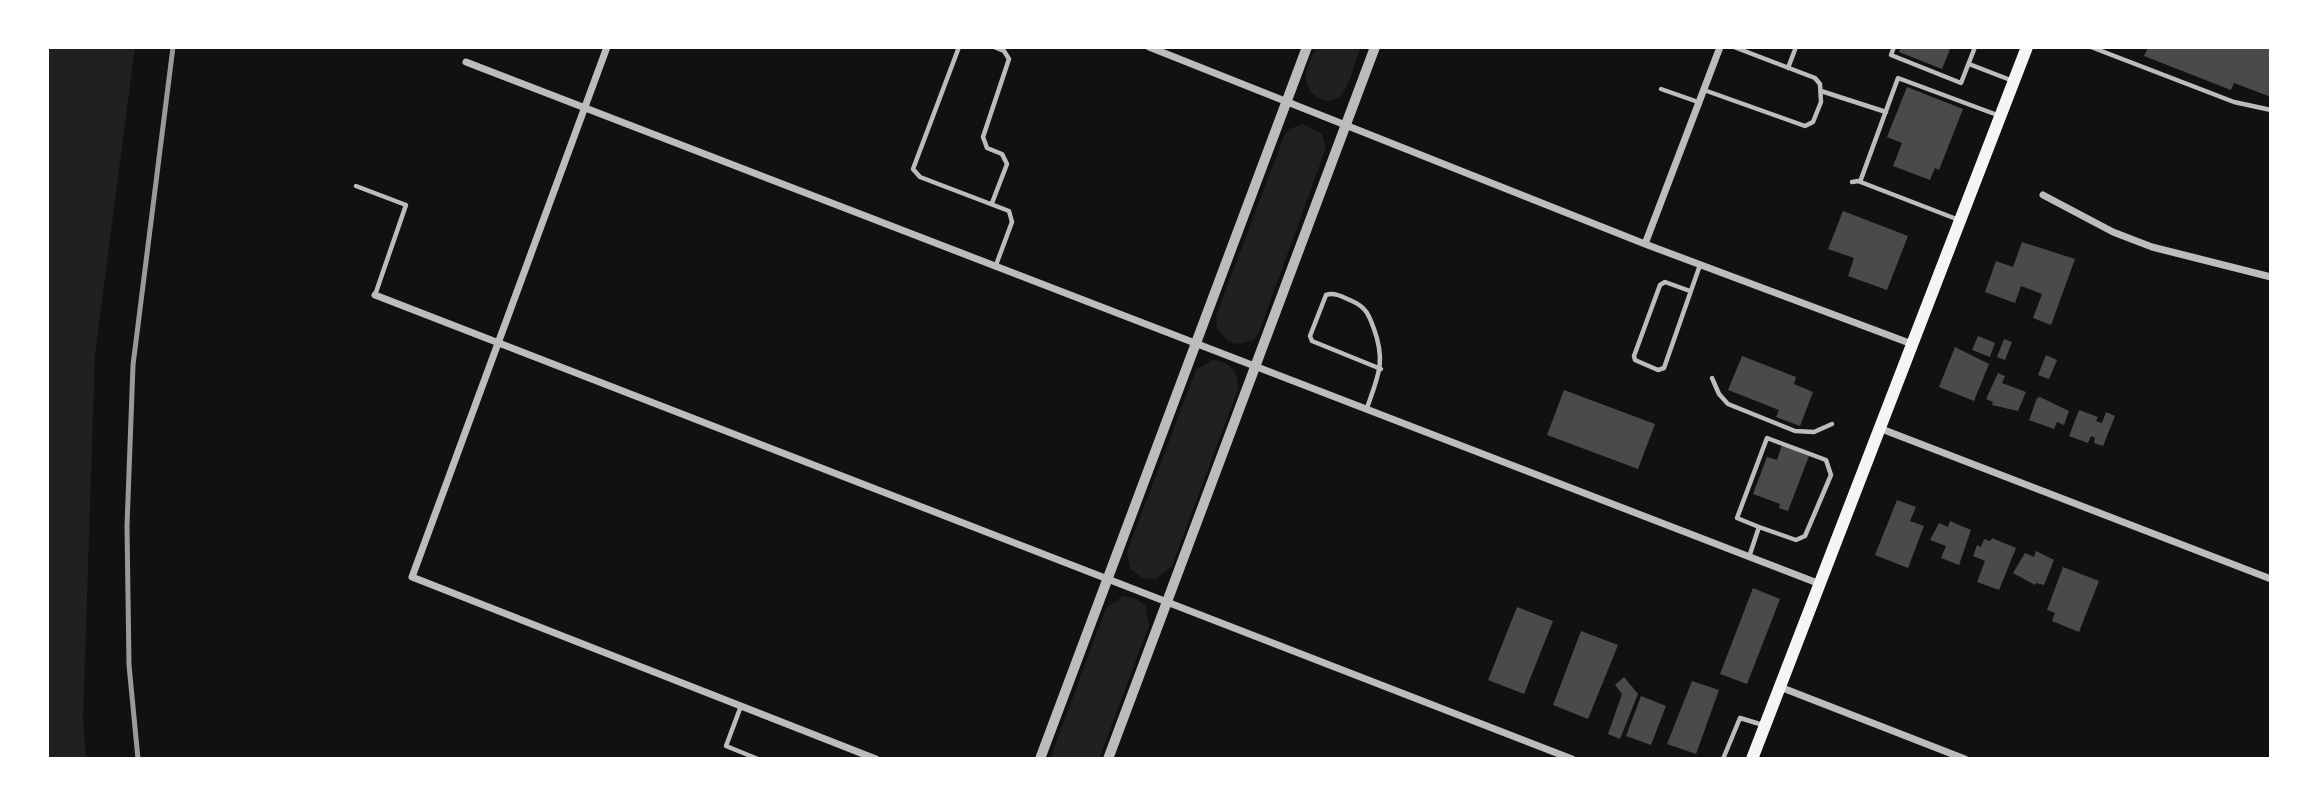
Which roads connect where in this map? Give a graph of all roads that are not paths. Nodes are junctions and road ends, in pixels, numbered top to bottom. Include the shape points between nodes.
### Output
1 (607, 47) edge
2 (959, 47) edge
3 (994, 47) edge
4 (1307, 47) edge
5 (1375, 47) edge
6 (1720, 47) edge
7 (1734, 47) edge
8 (1796, 47) edge
9 (1894, 47) edge
10 (1975, 47) edge
11 (2027, 47) edge
12 (2091, 47) edge
13 (1151, 48) edge
14 (466, 62) dead end
15 (1969, 64) junction
16 (1788, 68) junction
17 (2014, 82) junction
18 (1661, 89) dead end
19 (1704, 90) junction
20 (1821, 91) junction
21 (1287, 100) junction
22 (1699, 102) junction
23 (585, 106) junction
24 (2271, 110) edge
25 (1885, 112) junction
26 (2001, 116) junction
27 (1347, 124) junction
28 (1852, 182) dead end
29 (1860, 182) junction
30 (356, 186) dead end
31 (2043, 195) dead end
32 (992, 203) junction
33 (1960, 220) junction
34 (1645, 244) junction
35 (1700, 264) junction
36 (996, 265) junction
37 (2271, 277) edge
38 (1690, 291) junction
39 (375, 295) joint
40 (499, 342) junction
41 (1198, 342) junction
42 (1912, 344) junction
43 (1256, 364) junction
44 (1381, 369) junction
45 (1712, 378) dead end
46 (1367, 408) junction
47 (1832, 424) dead end
48 (1879, 428) junction
49 (1759, 527) junction
50 (1749, 556) junction
51 (1108, 576) junction
52 (2271, 579) edge
53 (1820, 584) junction
54 (1167, 600) junction
55 (1780, 688) junction
56 (741, 706) junction
57 (1765, 726) junction
58 (758, 759) edge
59 (876, 759) edge
60 (1040, 759) edge
61 (1108, 759) edge
62 (1572, 759) edge
63 (1723, 759) edge
64 (1752, 759) edge
65 (1965, 759) edge

1 - 23 street
2 - 32 lane via 913,169 920,177
3 - 32 lane via 1008,55 1009,64 983,137 986,148 1002,155 1007,164
4 - 21 street
5 - 27 street
6 - 19 street
7 - 16 lane
8 - 16 lane
9 - 15 lane via 1891,55 1961,83
10 - 15 lane
11 - 17 main road
12 - 24 lane via 2234,102
13 - 21 street
14 - 23 street
15 - 17 lane
16 - 20 lane via 1815,78
17 - 26 main road
18 - 22 lane
19 - 20 lane via 1805,126 1819,112
19 - 22 street
20 - 25 lane
21 - 27 street
21 - 41 street
22 - 34 street
23 - 36 street
23 - 40 street
25 - 26 lane via 1898,78
25 - 29 lane
26 - 33 main road
27 - 34 street
27 - 43 street
28 - 29 lane
29 - 33 lane
30 - 39 lane via 406,205
31 - 37 street via 2152,247
32 - 36 lane via 1012,215
33 - 42 main road
34 - 35 street
35 - 38 lane
35 - 42 street
36 - 41 street
38 - 38 lane via 1664,368 1658,370 1635,360 1660,285 1665,282
39 - 40 street
40 - 51 street
40 - 56 street via 412,577
41 - 43 street
41 - 51 street
42 - 48 main road
43 - 46 street
43 - 54 street
44 - 44 lane via 1382,352 1362,305 1332,293 1326,295 1312,341
44 - 46 lane
45 - 47 lane via 1728,404 1795,431 1814,432
46 - 50 street
48 - 52 street
48 - 53 main road
49 - 49 lane via 1796,540 1805,536 1831,475 1826,460 1767,438 1737,518
49 - 50 lane
50 - 53 street
51 - 54 street
51 - 60 street
53 - 55 main road
54 - 61 street
54 - 62 street
55 - 57 main road
55 - 65 street
56 - 58 lane via 726,747
56 - 59 street
57 - 63 lane via 1740,718
57 - 64 main road

